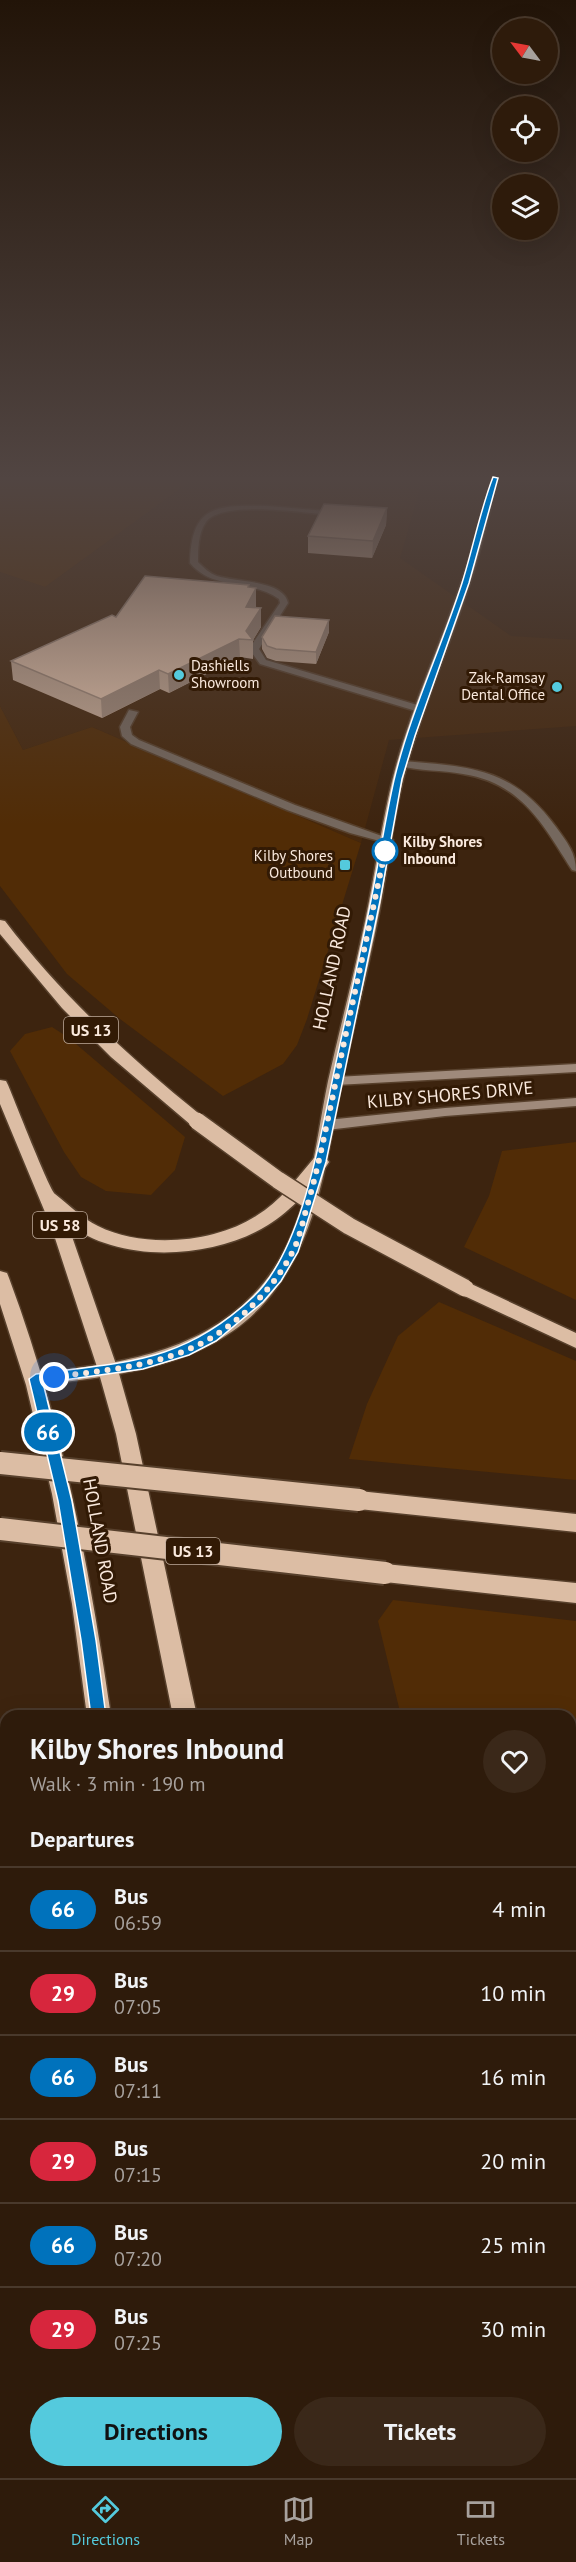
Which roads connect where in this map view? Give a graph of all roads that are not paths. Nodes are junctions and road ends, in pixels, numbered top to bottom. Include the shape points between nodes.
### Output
1 (277, 594) edge
2 (461, 594) edge
3 (420, 709) junction
4 (133, 712) dead end
5 (403, 764) junction
6 (387, 840) junction
7 (576, 868) edge
8 (0, 924) edge
9 (576, 1068) edge
10 (336, 1081) junction
11 (0, 1085) edge
12 (576, 1102) edge
13 (327, 1125) junction
14 (320, 1162) junction
15 (48, 1194) junction
16 (0, 1278) edge
17 (576, 1341) edge
18 (108, 1370) junction
19 (36, 1379) junction
20 (0, 1463) edge
21 (576, 1522) edge
22 (0, 1529) edge
23 (576, 1593) edge
24 (98, 1710) edge
25 (184, 1710) edge

1 - 3 street via 284,603 254,649 263,662
2 - 3 main road, HOLLAND ROAD
3 - 5 main road, HOLLAND ROAD
4 - 6 street via 124,727 135,742 312,817
5 - 6 main road, HOLLAND ROAD
5 - 7 street via 498,780 524,798 559,837
6 - 10 main road, HOLLAND ROAD
8 - 17 highway, US 13, bridge via 32,966 109,1048 197,1121 278,1180 349,1226
9 - 10 street, KILBY SHORES DRIVE
10 - 13 main road, HOLLAND ROAD
11 - 15 highway, US 58
12 - 13 street, KILBY SHORES DRIVE
13 - 14 main road, HOLLAND ROAD
14 - 15 highway via 281,1207 260,1222 186,1244 139,1245 110,1238 76,1221
14 - 18 main road, HOLLAND ROAD via 292,1252 259,1299 212,1337 184,1351
15 - 18 highway, US 58
16 - 19 highway
18 - 19 main road, HOLLAND ROAD
18 - 25 highway, US 58 via 126,1434
19 - 24 highway, HOLLAND ROAD via 65,1501
20 - 21 highway, bridge
22 - 23 highway, US 13, bridge

